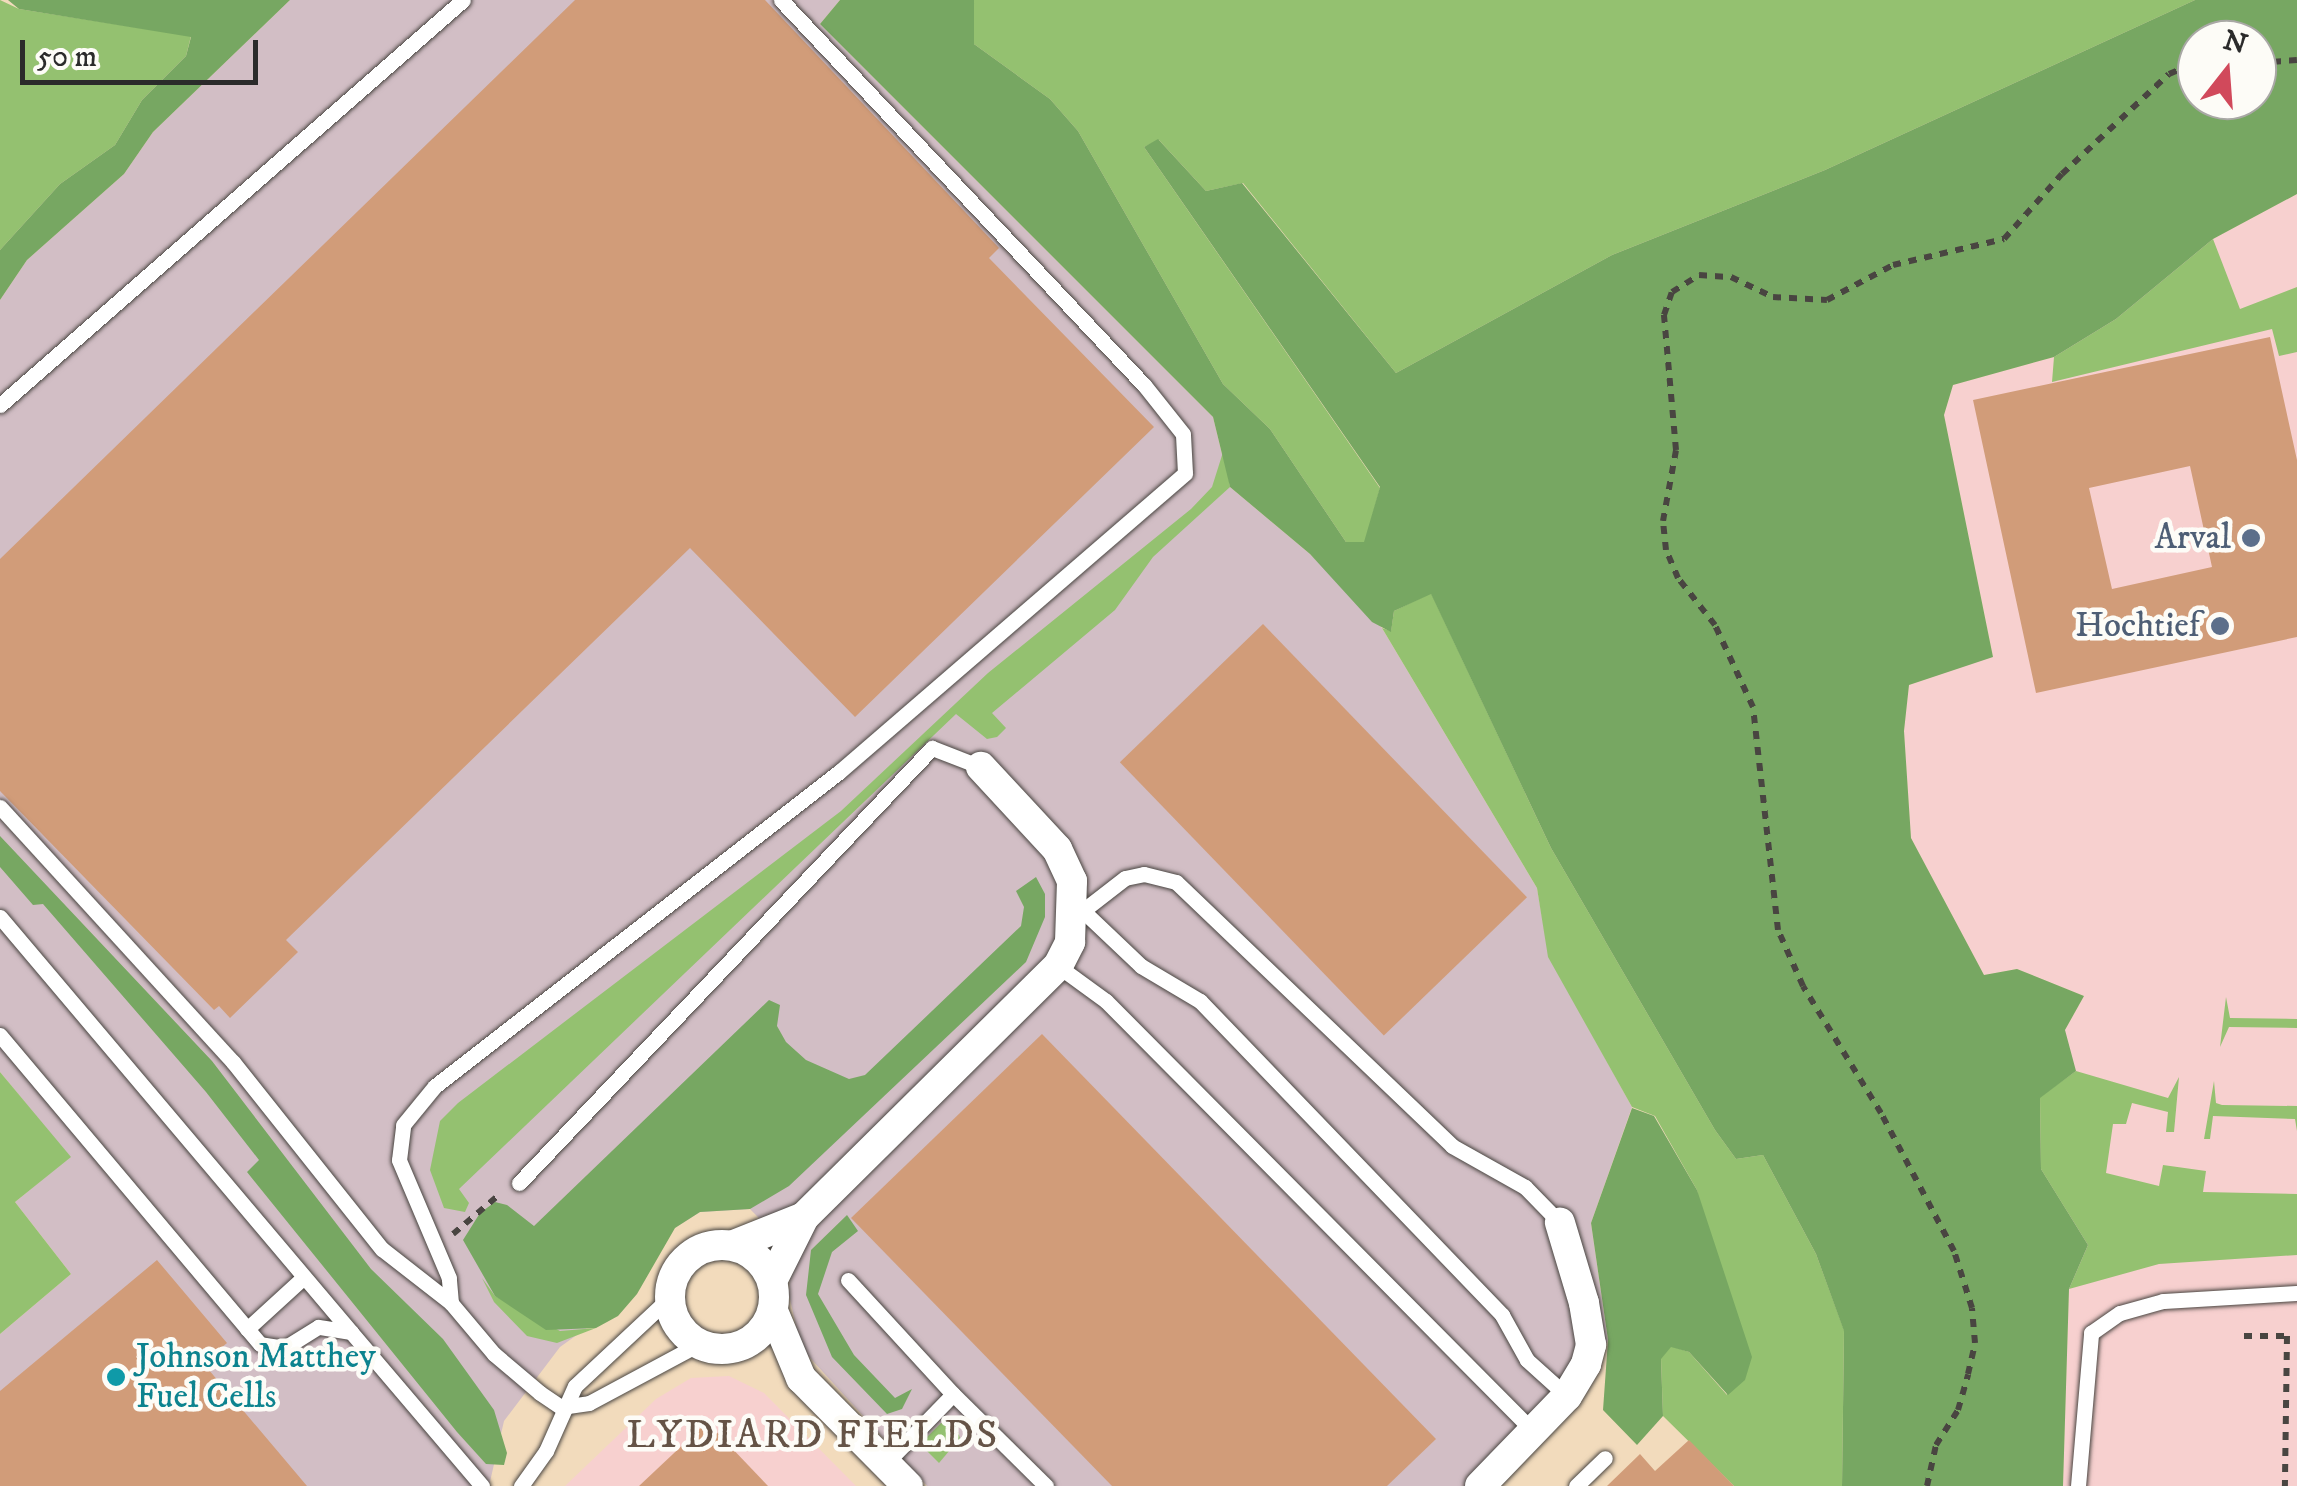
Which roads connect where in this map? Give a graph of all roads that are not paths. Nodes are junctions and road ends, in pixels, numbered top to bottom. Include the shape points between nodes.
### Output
1 (463, 0) edge
2 (781, 0) edge
3 (0, 405) edge
4 (981, 768) joint
5 (0, 808) edge
6 (1077, 914) junction
7 (0, 916) edge
8 (1058, 966) junction
9 (0, 1035) edge
10 (519, 1183) road end
11 (804, 1216) junction
12 (1560, 1223) joint
13 (734, 1245) junction
14 (304, 1278) junction
15 (772, 1279) junction
16 (848, 1280) dead end
17 (2297, 1293) edge
18 (670, 1297) junction
19 (452, 1303) junction
20 (773, 1311) junction
21 (247, 1329) junction
22 (350, 1332) junction
23 (699, 1344) junction
24 (734, 1348) junction
25 (801, 1378) junction
26 (953, 1394) junction
27 (1567, 1396) junction
28 (561, 1407) junction
29 (1534, 1432) junction
30 (1605, 1458) dead end
31 (886, 1463) junction
32 (482, 1486) edge
33 (521, 1486) edge
34 (908, 1486) edge
35 (1046, 1486) edge
36 (1480, 1486) edge
37 (1576, 1486) edge
38 (2078, 1486) edge

1 - 3 lane
2 - 19 lane via 1144,385 1183,434 1185,473 840,772 435,1086 403,1125 398,1160 438,1250
4 - 6 street via 1057,849
4 - 10 lane via 932,748
5 - 19 lane via 233,1062 372,1238
6 - 8 street
6 - 12 lane via 1125,878 1144,874 1176,882 1452,1146 1525,1187
6 - 27 lane via 1140,966 1200,1002 1502,1315 1527,1360
7 - 14 lane
8 - 11 street
8 - 29 lane via 1106,1001
9 - 21 lane
11 - 13 street
11 - 15 street
12 - 27 street via 1591,1345
13 - 15 street via 764,1264
13 - 18 street via 709,1246 687,1258
14 - 21 lane
14 - 22 lane
15 - 20 street
16 - 26 lane
17 - 38 lane via 2163,1302 2120,1313 2092,1333
18 - 23 street via 674,1319
18 - 28 lane via 607,1350
19 - 28 lane via 494,1354
20 - 24 street via 764,1330
20 - 25 street
21 - 22 lane via 273,1349 318,1327
22 - 32 lane
23 - 24 street
23 - 28 lane via 611,1396
24 - 25 street
25 - 31 street
26 - 31 lane
26 - 35 lane
27 - 29 street
28 - 33 lane via 546,1451
29 - 36 street
30 - 37 lane
31 - 34 street

